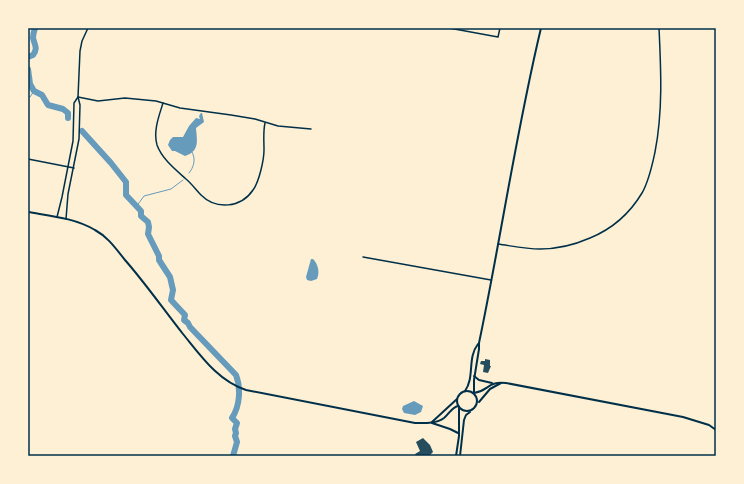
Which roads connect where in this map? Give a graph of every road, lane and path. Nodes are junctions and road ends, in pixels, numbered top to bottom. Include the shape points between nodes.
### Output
1 (88, 28) edge
2 (449, 28) edge
3 (500, 28) edge
4 (540, 28) edge
5 (659, 28) edge
6 (78, 97) junction
7 (163, 103) junction
8 (265, 123) junction
9 (311, 129) dead end
10 (28, 159) edge
11 (68, 167) junction
12 (74, 168) junction
13 (28, 212) edge
14 (57, 217) junction
15 (66, 219) junction
16 (498, 244) junction
17 (362, 257) dead end
18 (492, 281) junction
19 (479, 343) junction
20 (474, 376) junction
21 (493, 383) junction
22 (506, 383) junction
23 (465, 391) junction
24 (474, 393) junction
25 (457, 399) junction
26 (477, 404) junction
27 (459, 407) junction
28 (470, 411) junction
29 (431, 423) junction
30 (716, 430) edge
31 (459, 434) junction
32 (456, 456) edge
33 (460, 456) edge

1 - 6 street via 80,51
2 - 3 street via 498,37
4 - 16 street
5 - 16 street via 662,88 659,122 651,170 643,192 607,230 581,242 541,249
6 - 7 street via 98,101 139,98
6 - 11 street via 72,112 73,141
6 - 12 street via 79,139
7 - 8 street
7 - 8 street via 156,126 156,136 164,157 201,195 219,205 234,205 244,201 255,187 264,158
8 - 9 street via 280,127
10 - 11 street
11 - 12 street
11 - 14 street
12 - 15 street
13 - 14 street
14 - 15 street
15 - 29 street via 80,222 109,241 201,356 231,384 244,389 415,423
16 - 18 street
17 - 18 street
18 - 19 street
19 - 20 street
19 - 23 street via 473,351 470,381
20 - 21 street via 479,380
20 - 24 street
21 - 22 street
21 - 24 street
22 - 26 street via 490,389
22 - 30 street via 684,417
23 - 24 street
23 - 25 street
24 - 26 street
25 - 27 street
25 - 29 street
26 - 28 street
27 - 28 street via 464,411
27 - 29 street via 453,408 443,419
27 - 31 street
28 - 33 street via 464,418
29 - 31 street
31 - 32 street

